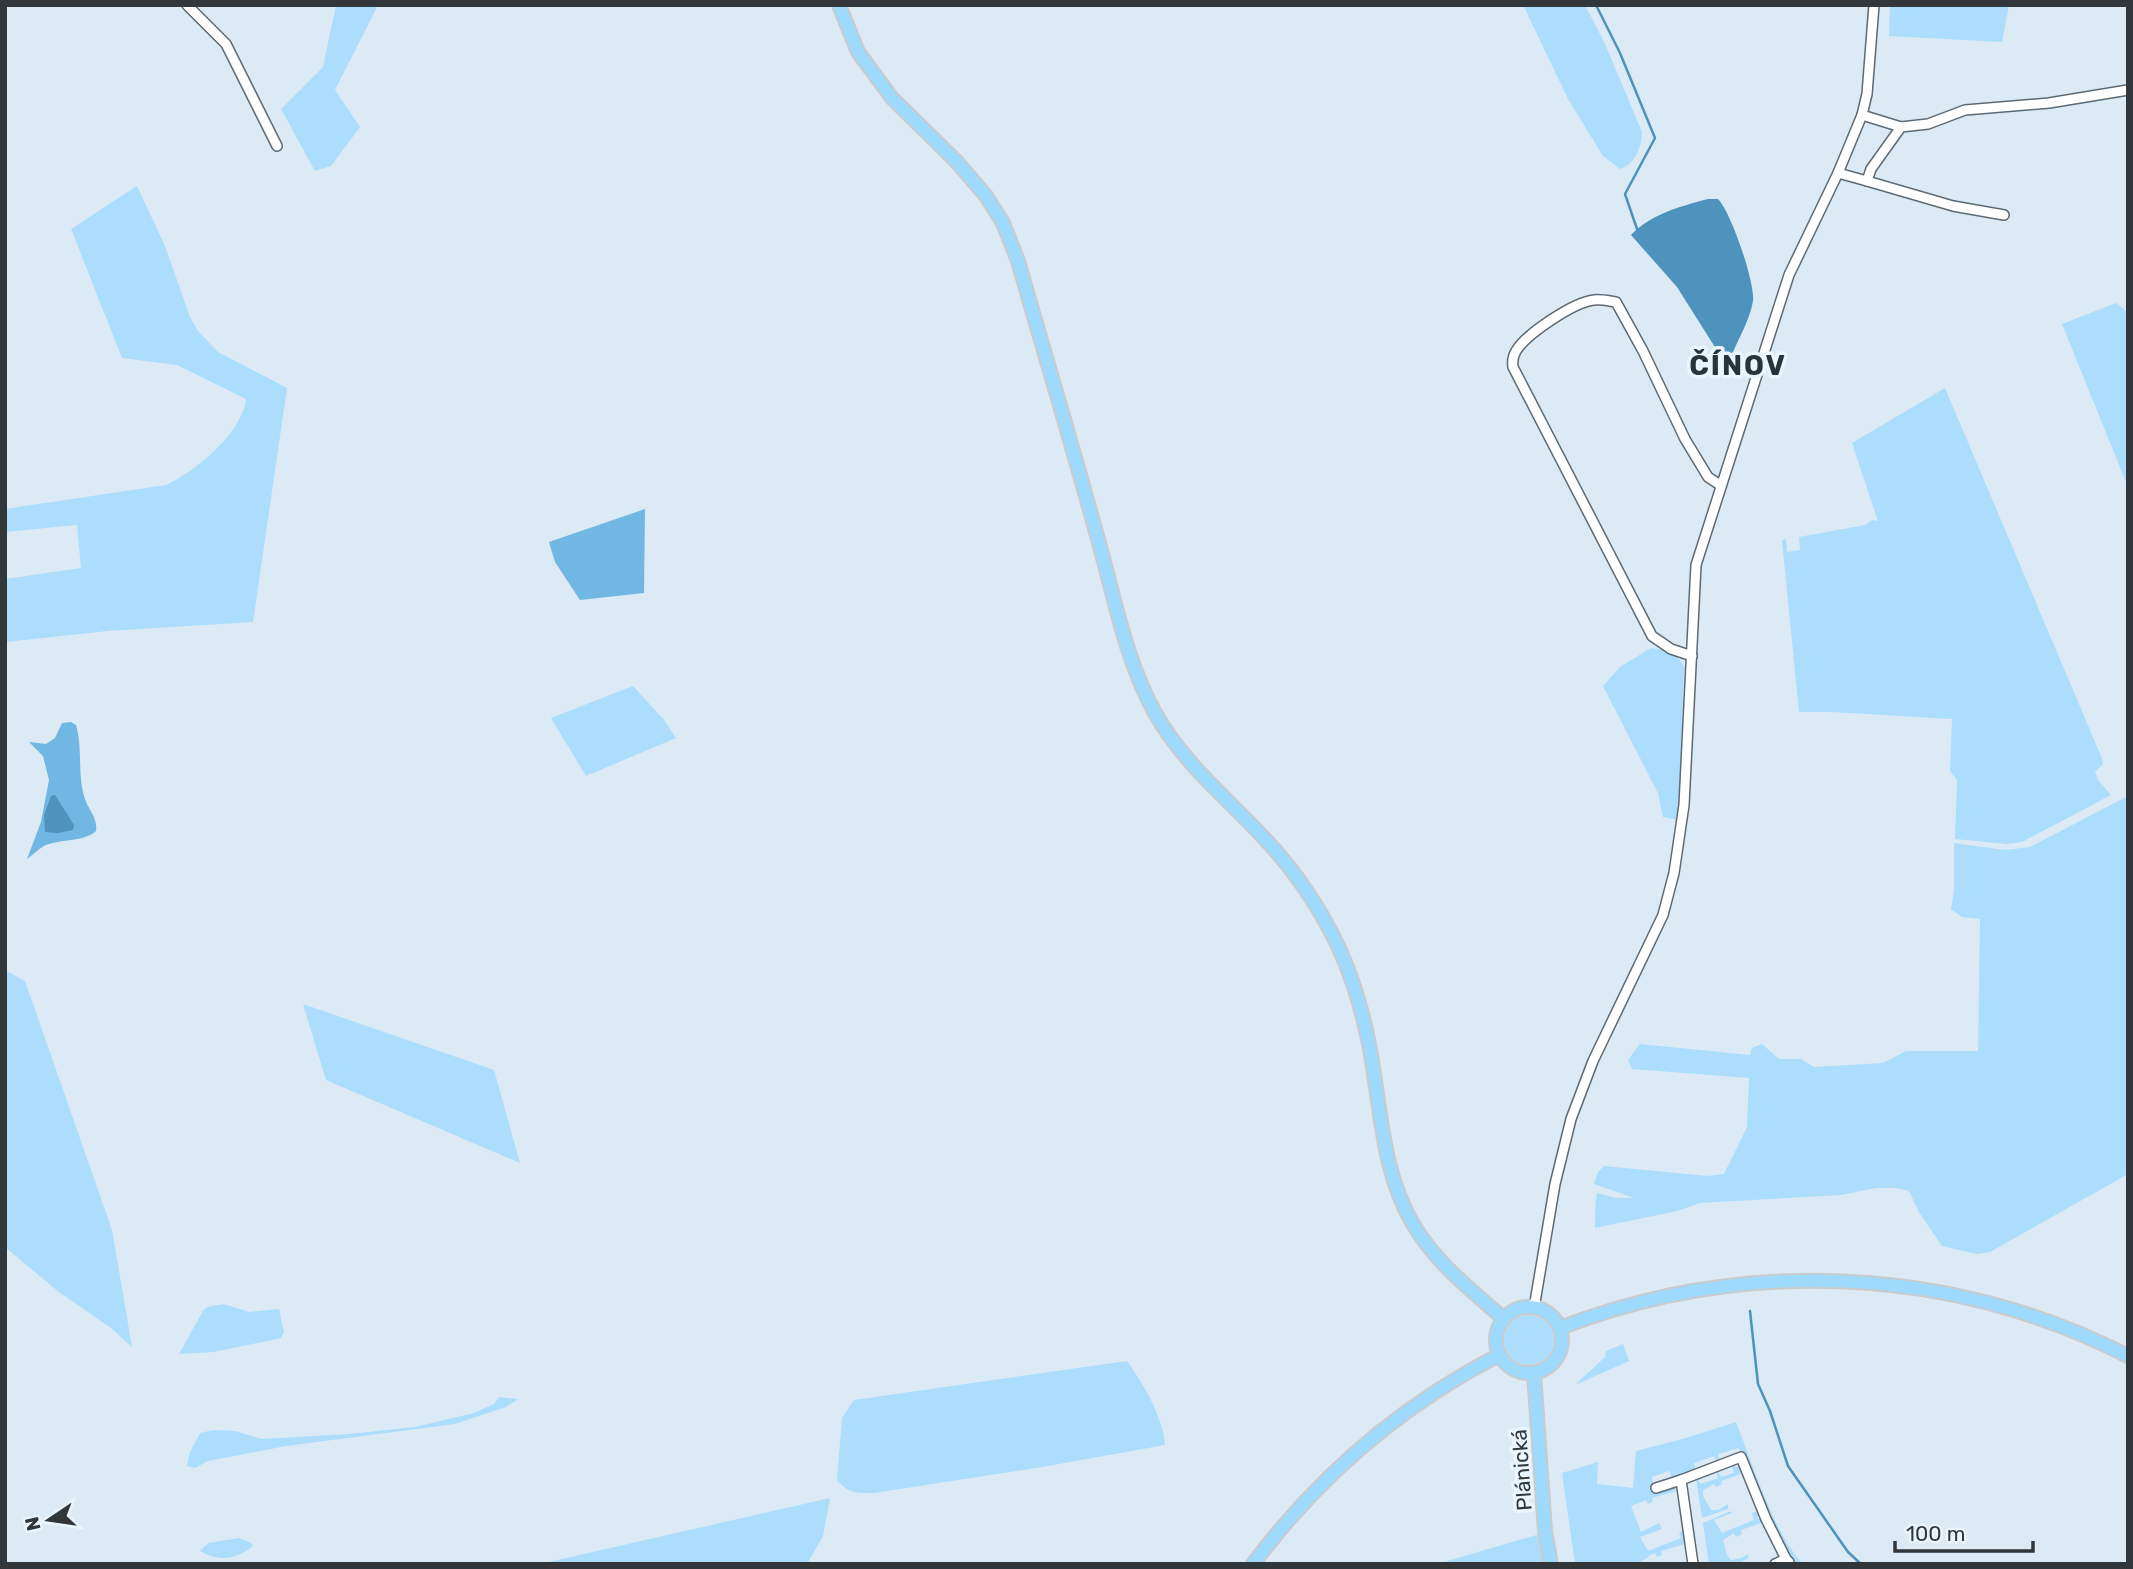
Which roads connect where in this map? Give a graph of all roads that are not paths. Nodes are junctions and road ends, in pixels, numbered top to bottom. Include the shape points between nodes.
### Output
1 (187, 5) edge
2 (839, 5) edge
3 (1874, 5) edge
4 (2128, 90) edge
5 (1863, 116) junction
6 (1901, 127) junction
7 (277, 146) dead end
8 (1838, 173) junction
9 (1867, 181) junction
10 (2004, 215) dead end
11 (1720, 485) junction
12 (1692, 656) junction
13 (1534, 1308) junction
14 (1504, 1319) junction
15 (1560, 1328) junction
16 (1499, 1355) junction
17 (2128, 1356) edge
18 (1534, 1373) junction
19 (1681, 1480) junction
20 (1656, 1488) dead end
21 (1788, 1562) edge
22 (1254, 1564) edge
23 (1551, 1564) edge
24 (1693, 1564) edge
25 (1775, 1564) edge

1 - 7 street via 226,44
2 - 14 main road via 858,52 892,98 957,162 1003,223 1142,686 1186,758 1266,840 1315,905 1339,950 1364,1023 1382,1132 1406,1211 1450,1271
3 - 5 street
4 - 6 street via 1965,110 1928,124
5 - 6 street
5 - 8 street
6 - 9 street
8 - 9 street
8 - 11 street via 1789,275
9 - 10 street via 1953,206
11 - 12 street via 1696,565
11 - 12 street via 1708,477 1685,439 1616,302 1593,300 1564,312 1517,349 1513,367 1652,636
12 - 13 street via 1684,805 1674,873 1663,915 1574,1111 1558,1167
13 - 14 main road via 1516,1310
13 - 15 main road via 1549,1314
14 - 16 main road via 1496,1338
15 - 17 main road via 1632,1304 1704,1289 1791,1280 1851,1281 1915,1288 1996,1305 2068,1329
15 - 18 main road via 1557,1358
16 - 18 main road via 1514,1370
16 - 22 main road via 1433,1394 1365,1444 1307,1500
18 - 23 main road, Plánická
19 - 20 street
19 - 21 street via 1741,1457
19 - 24 street
21 - 25 street

